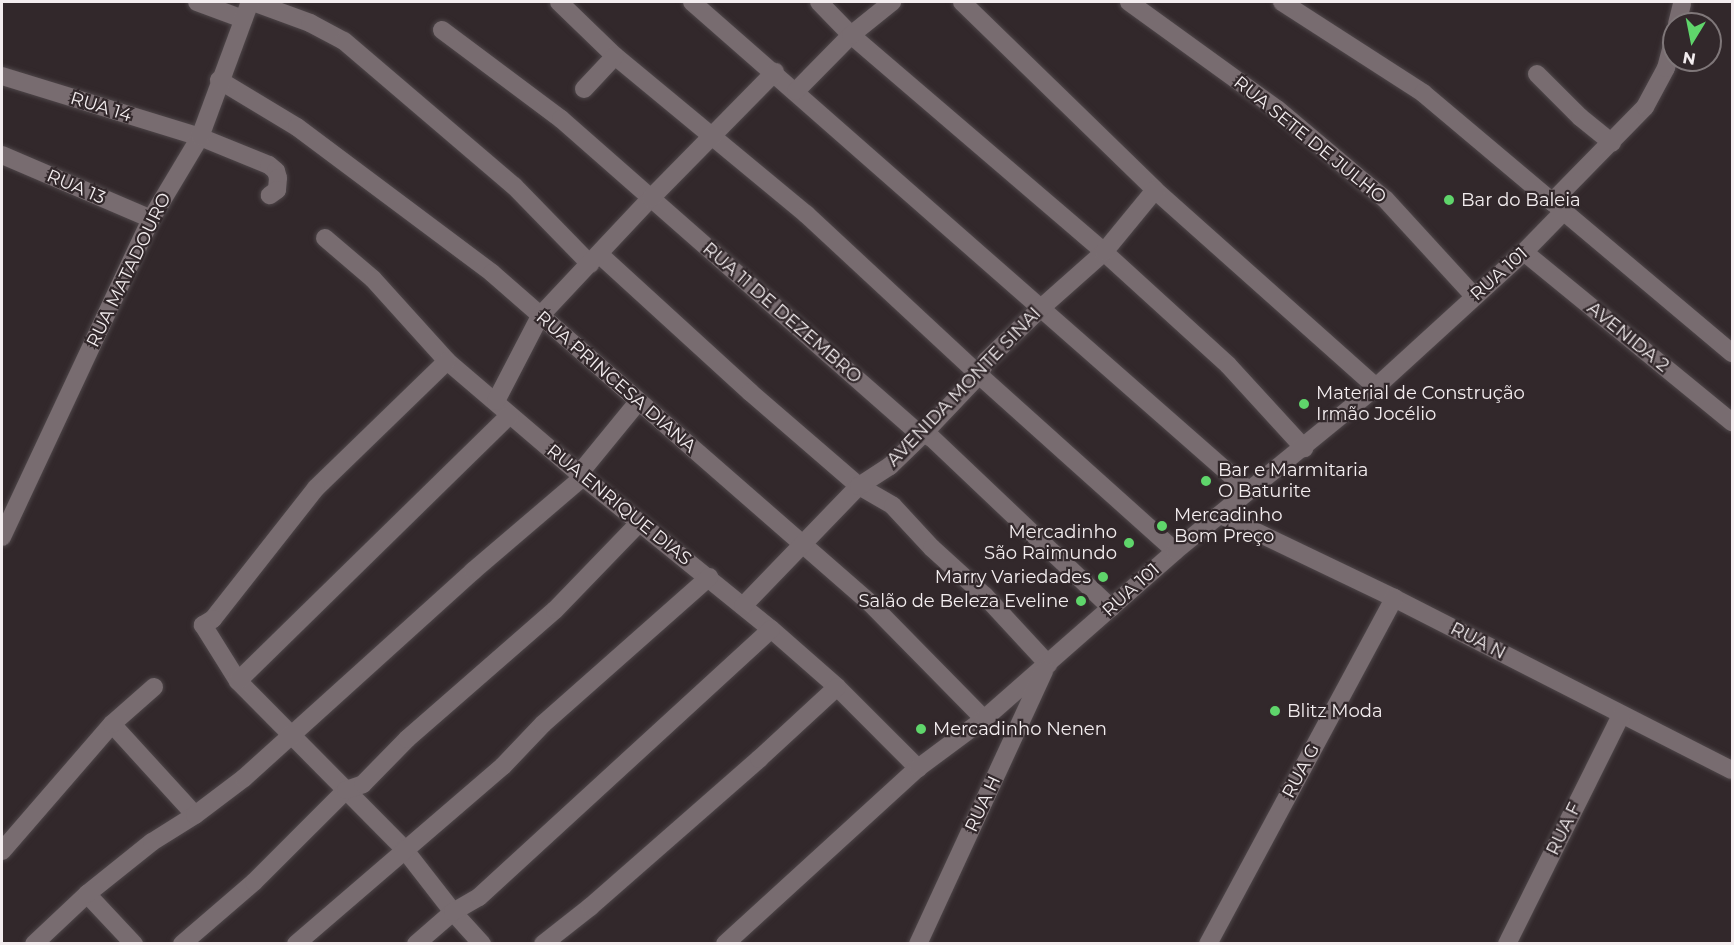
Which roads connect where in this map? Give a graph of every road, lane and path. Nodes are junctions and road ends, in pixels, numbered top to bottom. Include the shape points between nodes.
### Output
1 (197, 2) edge
2 (560, 2) edge
3 (692, 2) edge
4 (819, 2) edge
5 (892, 2) edge
6 (962, 2) edge
7 (1129, 2) edge
8 (1282, 2) edge
9 (249, 7) edge
10 (442, 30) dead end
11 (851, 35) junction
12 (615, 56) junction
13 (775, 72) junction
14 (1664, 72) edge
15 (1537, 74) dead end
16 (2, 76) edge
17 (219, 81) junction
18 (584, 89) dead end
19 (796, 91) junction
20 (200, 137) junction
21 (712, 137) junction
22 (1612, 143) junction
23 (2, 155) edge
24 (1155, 189) junction
25 (270, 195) dead end
26 (651, 198) junction
27 (1558, 207) junction
28 (151, 219) junction
29 (325, 238) dead end
30 (1104, 252) junction
31 (1524, 252) junction
32 (595, 259) junction
33 (1474, 296) junction
34 (1041, 308) junction
35 (540, 316) junction
36 (1732, 353) edge
37 (447, 361) junction
38 (979, 375) junction
39 (1376, 387) junction
40 (496, 401) junction
41 (638, 402) junction
42 (510, 415) junction
43 (1732, 422) edge
44 (923, 434) junction
45 (1304, 448) junction
46 (581, 475) junction
47 (859, 486) junction
48 (1249, 491) junction
49 (1221, 515) junction
50 (640, 522) junction
51 (2, 537) edge
52 (803, 547) junction
53 (1175, 551) junction
54 (709, 577) junction
55 (1394, 598) junction
56 (743, 606) junction
57 (1111, 608) junction
58 (771, 629) junction
59 (1048, 664) junction
60 (238, 681) junction
61 (154, 687) dead end
62 (837, 687) junction
63 (1621, 715) junction
64 (984, 719) junction
65 (112, 724) junction
66 (291, 737) junction
67 (918, 768) junction
68 (1732, 770) edge
69 (346, 790) junction
70 (195, 815) junction
71 (404, 849) junction
72 (2, 851) edge
73 (87, 894) junction
74 (453, 912) junction
75 (34, 944) edge
76 (134, 944) edge
77 (182, 944) edge
78 (296, 944) edge
79 (416, 944) edge
80 (482, 944) edge
81 (543, 944) edge
82 (725, 944) edge
83 (918, 944) edge
84 (1208, 944) edge
85 (1507, 944) edge

1 - 9 street
2 - 12 street
3 - 13 street
4 - 11 street
5 - 11 street
6 - 24 street
7 - 33 street, RUA SETE DE JULHO via 1277,109 1386,200
8 - 27 street via 1423,93
9 - 17 street, RUA MATADOURO
9 - 32 street via 310,23 344,41
10 - 26 street, RUA 11 DE DEZEMBRO via 561,119
11 - 19 street
11 - 30 street
12 - 18 street
12 - 21 street
13 - 19 street
13 - 21 street
14 - 22 street, RUA 101 via 1645,107
15 - 22 street
16 - 20 street, RUA 14
17 - 20 street, RUA MATADOURO
17 - 35 street, RUA PRINCESA DIANA via 297,127 492,273
19 - 34 street
20 - 25 street via 269,165 278,178 277,190
20 - 28 street, RUA MATADOURO
21 - 26 street
21 - 38 street via 806,214
22 - 27 street, RUA 101
23 - 28 street, RUA 13
24 - 30 street, AVENIDA MONTE SINAI
24 - 39 street
26 - 32 street
26 - 44 street, RUA 11 DE DEZEMBRO
27 - 31 street, RUA 101
27 - 36 street
28 - 51 street, RUA MATADOURO
29 - 37 street, RUA ENRIQUE DIAS via 373,279
30 - 34 street, AVENIDA MONTE SINAI
30 - 45 street via 1228,365
31 - 33 street, RUA 101
31 - 43 street, AVENIDA 2
32 - 35 street
32 - 47 street
33 - 39 street, RUA 101
34 - 38 street, AVENIDA MONTE SINAI via 986,361
34 - 48 street
35 - 40 street
35 - 41 street, RUA PRINCESA DIANA
37 - 40 street, RUA ENRIQUE DIAS
37 - 60 street via 316,488 213,619 203,625
38 - 44 street, AVENIDA MONTE SINAI
38 - 53 street
39 - 45 street, RUA 101
40 - 42 street, RUA ENRIQUE DIAS
41 - 46 street
41 - 52 street, RUA PRINCESA DIANA
42 - 46 street, RUA ENRIQUE DIAS
42 - 60 street
44 - 47 street, AVENIDA MONTE SINAI via 890,466
44 - 57 street, RUA 11 DE DEZEMBRO via 932,438
45 - 48 street, RUA 101
46 - 50 street, RUA ENRIQUE DIAS
46 - 66 street
47 - 52 street, AVENIDA MONTE SINAI
47 - 59 street via 893,506
48 - 49 street, RUA 101
49 - 53 street, RUA 101
49 - 55 street, RUA N
50 - 54 street, RUA ENRIQUE DIAS
50 - 69 street via 555,610 407,740 363,784
52 - 56 street, AVENIDA MONTE SINAI
52 - 64 street, RUA PRINCESA DIANA via 870,603
53 - 57 street, RUA 101
54 - 56 street, RUA ENRIQUE DIAS
54 - 71 street via 543,724 503,766
55 - 63 street, RUA N
55 - 84 street, RUA G
56 - 58 street, RUA ENRIQUE DIAS
57 - 59 street, RUA 101
58 - 62 street, RUA ENRIQUE DIAS
58 - 74 street via 478,897
59 - 64 street, RUA 101
59 - 83 street, RUA H
60 - 66 street
61 - 65 street
62 - 67 street, RUA ENRIQUE DIAS
62 - 81 street via 724,790
63 - 68 street, RUA N
63 - 85 street, RUA F
64 - 67 street, RUA 101
65 - 70 street
65 - 72 street
66 - 69 street
66 - 70 street
67 - 82 street, RUA 101
69 - 71 street
69 - 77 street via 254,882
70 - 73 street via 152,842
71 - 74 street
71 - 78 street
73 - 75 street
73 - 76 street
74 - 79 street
74 - 80 street

